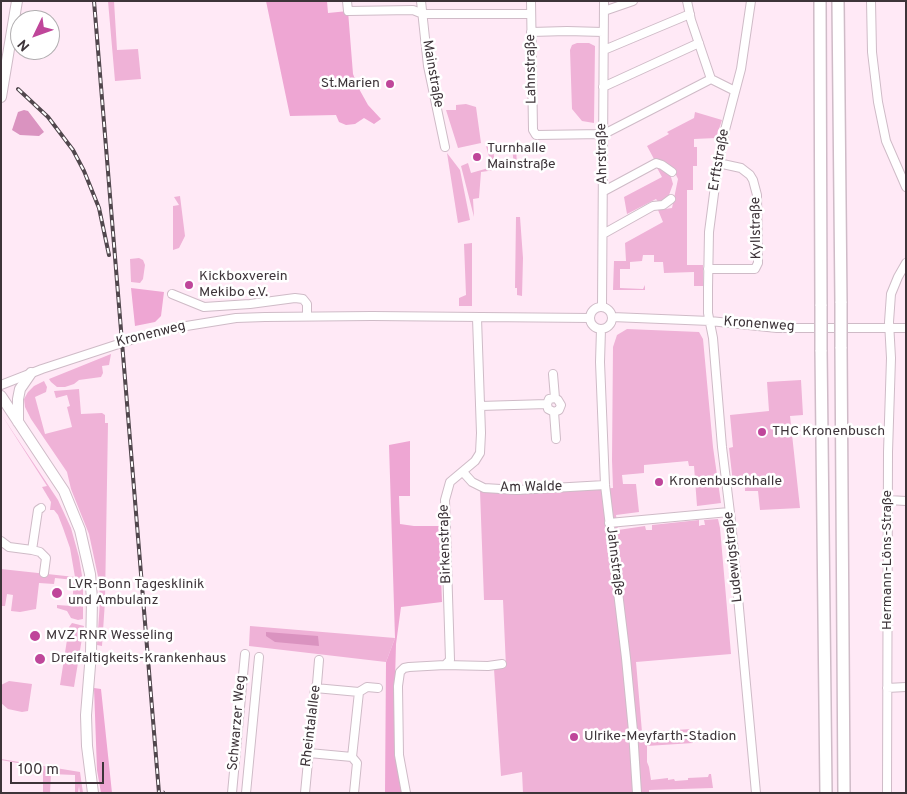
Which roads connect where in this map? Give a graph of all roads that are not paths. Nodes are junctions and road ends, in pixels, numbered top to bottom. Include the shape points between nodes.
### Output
1 (17, 1) edge
2 (347, 1) edge
3 (422, 1) edge
4 (531, 1) edge
5 (604, 1) edge
6 (633, 1) edge
7 (687, 1) edge
8 (752, 1) edge
9 (820, 1) edge
10 (838, 1) edge
11 (871, 1) edge
12 (604, 11) junction
13 (423, 14) junction
14 (531, 14) junction
15 (690, 14) junction
16 (531, 32) junction
17 (603, 32) junction
18 (699, 43) junction
19 (604, 50) junction
20 (711, 79) junction
21 (603, 87) junction
22 (735, 91) junction
23 (1, 98) edge
24 (604, 134) junction
25 (445, 147) dead end
26 (718, 163) junction
27 (672, 172) dead end
28 (906, 187) edge
29 (604, 191) junction
30 (671, 199) dead end
31 (603, 234) junction
32 (906, 264) edge
33 (708, 269) junction
34 (172, 294) dead end
35 (602, 307) junction
36 (307, 316) junction
37 (477, 318) junction
38 (590, 318) junction
39 (612, 318) junction
40 (710, 321) junction
41 (601, 328) junction
42 (889, 328) junction
43 (906, 328) edge
44 (32, 373) junction
45 (553, 374) dead end
46 (1, 385) edge
47 (1, 396) edge
48 (555, 398) junction
49 (547, 404) junction
50 (480, 406) junction
51 (554, 412) junction
52 (18, 423) junction
53 (556, 439) dead end
54 (463, 472) junction
55 (605, 485) junction
56 (888, 500) junction
57 (906, 501) edge
58 (41, 508) dead end
59 (729, 512) junction
60 (609, 523) junction
61 (1, 541) edge
62 (32, 550) junction
63 (44, 573) dead end
64 (245, 654) dead end
65 (259, 657) dead end
66 (319, 660) dead end
67 (502, 664) dead end
68 (445, 665) junction
69 (906, 687) edge
70 (314, 688) junction
71 (378, 688) dead end
72 (887, 688) junction
73 (359, 692) junction
74 (308, 753) junction
75 (352, 756) junction
76 (92, 793) edge
77 (232, 793) edge
78 (246, 793) edge
79 (305, 793) edge
80 (354, 793) edge
81 (406, 793) edge
82 (637, 793) edge
83 (756, 793) edge
84 (826, 793) edge
85 (844, 793) edge
86 (887, 793) edge

1 - 23 main road
2 - 13 street via 348,11 413,10
3 - 13 street, Mainstraße
4 - 14 street, Lahnstraße
5 - 12 street, Ahrstraße
6 - 12 street
7 - 15 street
8 - 22 street, Erftstraße
9 - 84 highway, bridge
10 - 85 highway, bridge
11 - 28 street via 872,52 878,102 886,141
12 - 17 street, Ahrstraße
13 - 14 street
13 - 25 street, Mainstraße via 431,83
14 - 16 street, Lahnstraße
15 - 18 street
15 - 19 street
16 - 17 street
16 - 24 street, Lahnstraße via 533,130 536,135
17 - 19 street, Ahrstraße
18 - 20 street
18 - 21 street
19 - 21 street, Ahrstraße
20 - 22 street
20 - 24 street
21 - 24 street, Ahrstraße
22 - 26 street, Erftstraße
24 - 29 street, Ahrstraße
26 - 33 street, Erftstraße
26 - 33 street, Kyllstraße via 741,168 753,180 757,195 758,263 752,269
27 - 29 street via 656,162
29 - 31 street, Ahrstraße
30 - 31 street
31 - 35 street, Ahrstraße
32 - 42 street, Hermann-Löns-Straße via 891,294
33 - 40 street, Erftstraße
34 - 36 street, Kronenweg via 204,307 302,299 307,304
35 - 38 street via 594,309
35 - 39 street via 609,309
36 - 37 street, Kronenweg
36 - 44 street, Kronenweg via 236,318 174,328
37 - 38 street, Kronenweg
37 - 50 street, Birkenstraße
38 - 41 street
39 - 40 street, Kronenweg
39 - 41 street via 609,326
40 - 42 street, Kronenweg via 777,328
40 - 59 street, Ludewigstraße
41 - 55 street, Jahnstraße
42 - 43 street, Kronenweg
42 - 56 street, Hermann-Löns-Straße
44 - 46 street, Kronenweg
44 - 52 main road via 20,390
45 - 48 street
47 - 52 main road
48 - 49 street
48 - 51 street via 561,405
49 - 50 street
49 - 51 street via 548,410
50 - 54 street, Birkenstraße via 480,452
51 - 53 street
52 - 76 main road via 64,491 80,530 90,574 92,623 86,746
54 - 55 street, Am Walde via 484,488 517,490
54 - 68 street, Birkenstraße via 450,482 445,500 450,660
55 - 60 street, Jahnstraße
56 - 57 street
56 - 72 street, Hermann-Löns-Straße
58 - 62 street via 38,510
59 - 60 street
59 - 83 street, Ludewigstraße
60 - 82 street, Jahnstraße via 626,658
61 - 62 street via 9,547
62 - 63 street via 46,558
64 - 77 street, Schwarzer Weg
65 - 78 street
66 - 70 street, Rheintalallee
67 - 68 street
68 - 81 street via 404,668 400,672 399,755
69 - 72 street
70 - 73 street
70 - 74 street, Rheintalallee
71 - 73 street via 367,687
72 - 86 street, Hermann-Löns-Straße
73 - 75 street
74 - 75 street
74 - 79 street, Rheintalallee
75 - 80 street via 357,763

